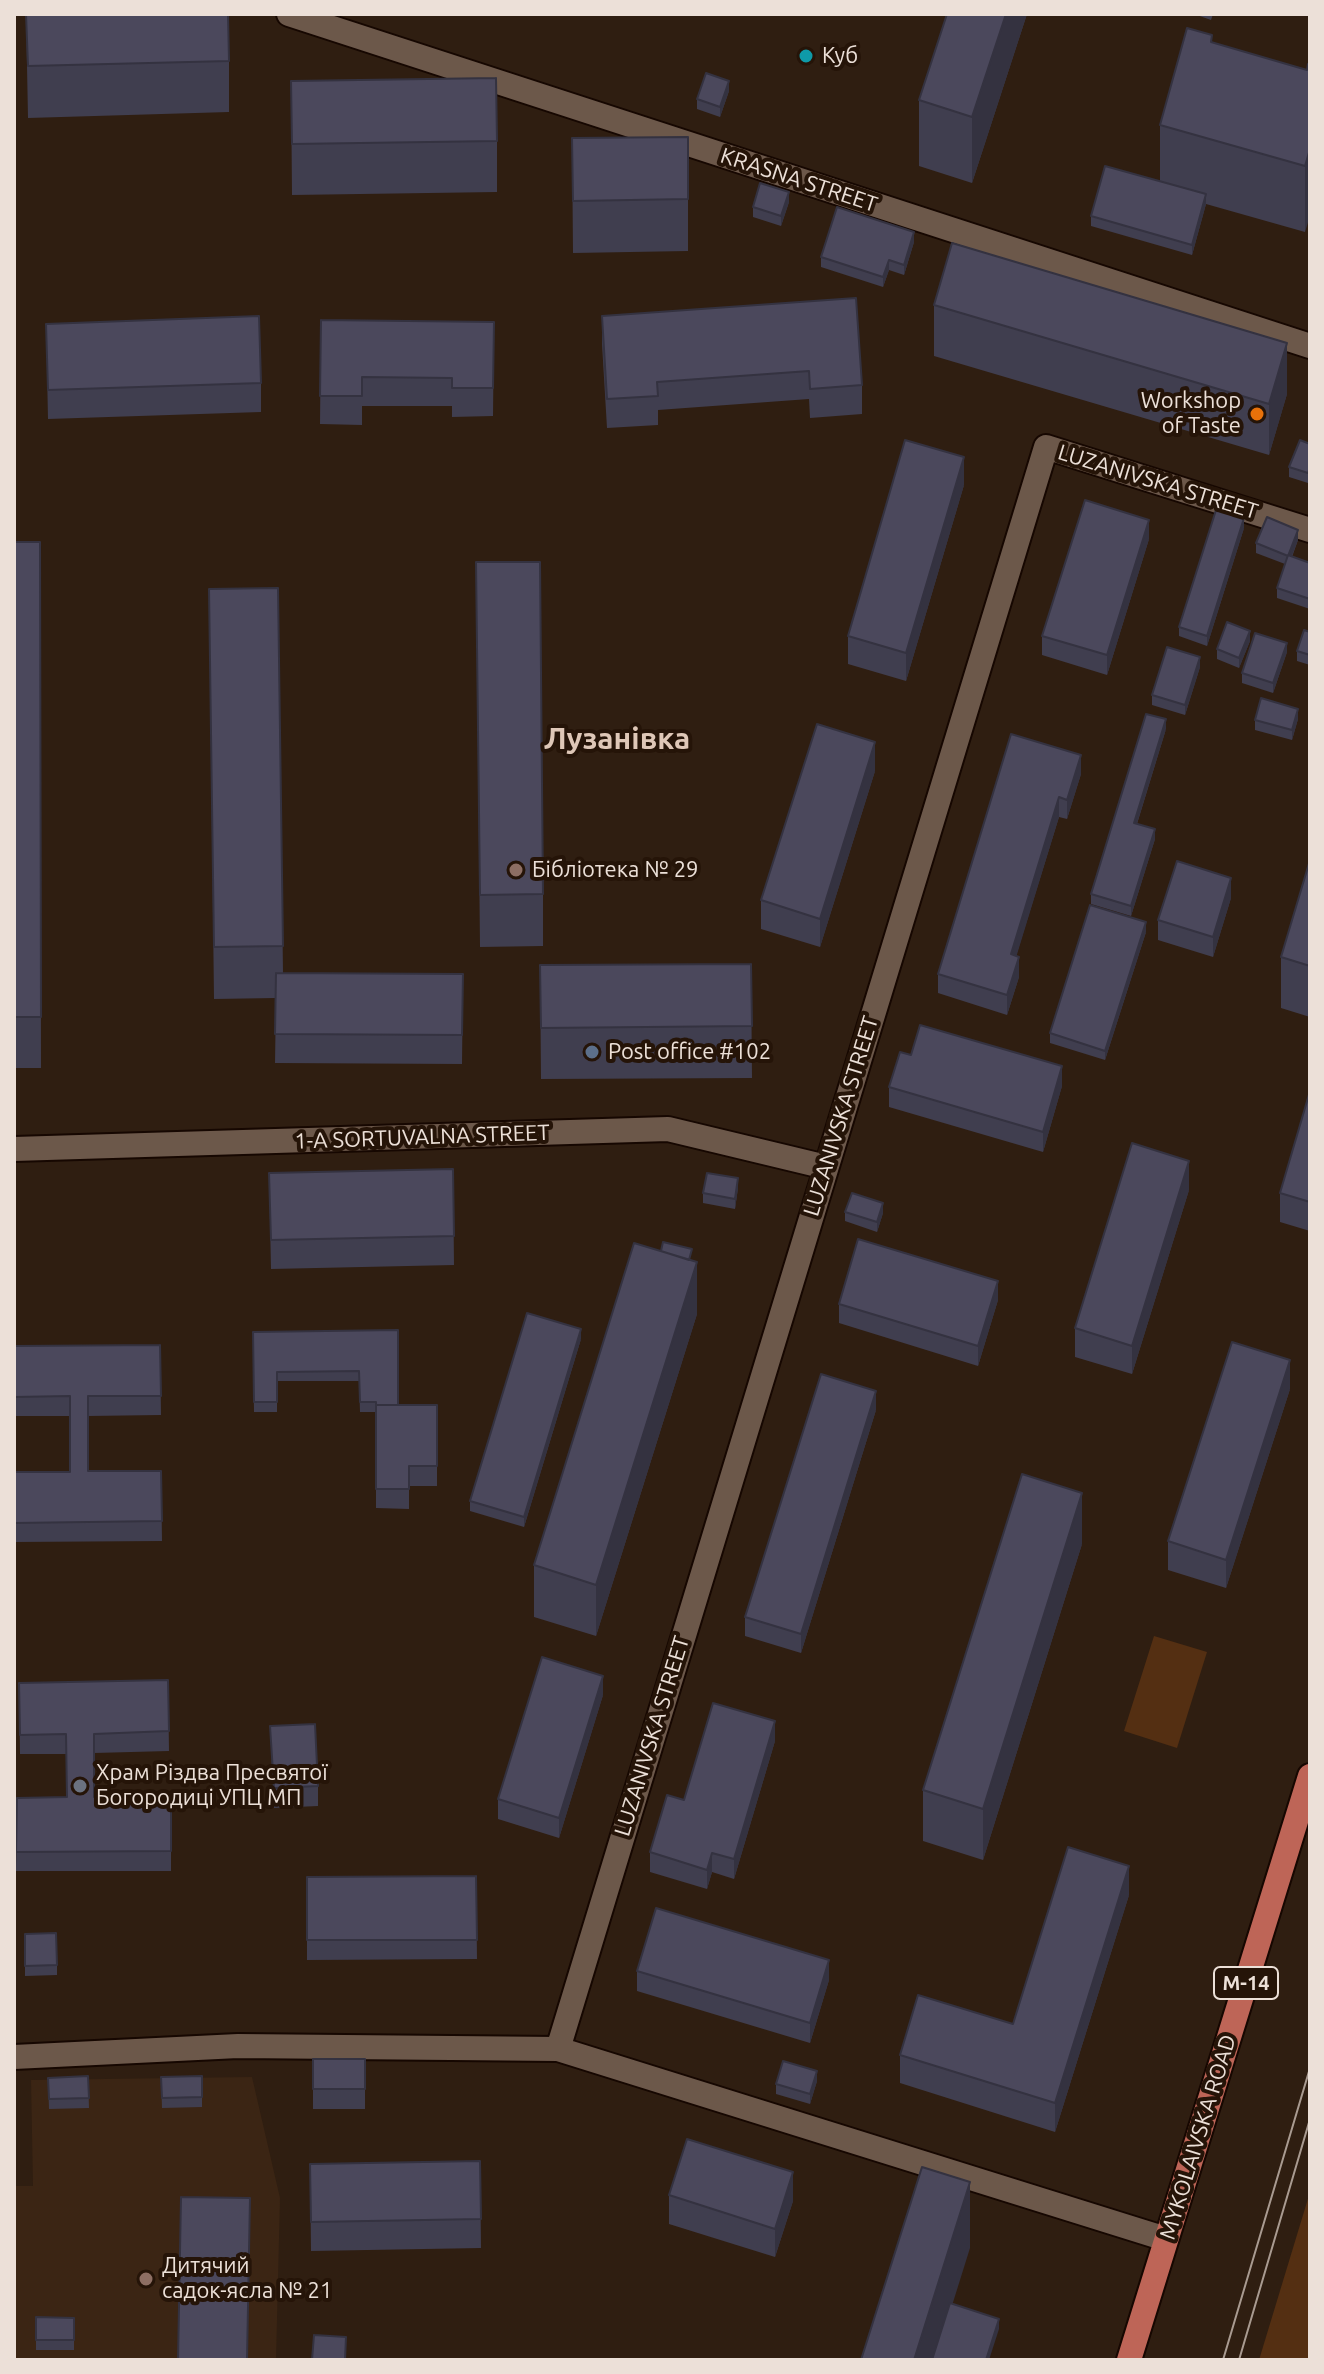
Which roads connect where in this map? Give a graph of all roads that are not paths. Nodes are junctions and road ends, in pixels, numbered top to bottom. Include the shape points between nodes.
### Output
1 (289, 14) edge
2 (1310, 346) edge
3 (1310, 530) edge
4 (14, 1149) edge
5 (826, 1167) junction
6 (1310, 1776) edge
7 (558, 2049) junction
8 (14, 2057) edge
9 (1166, 2239) junction
10 (1129, 2360) edge

1 - 2 street, KRASNA STREET
3 - 5 street, LUZANIVSKA STREET via 1046,447
4 - 5 street, 1-A SORTUVALNA STREET via 668,1129
5 - 7 street, LUZANIVSKA STREET
6 - 9 main road, MYKOLAIVSKA ROAD / М-14
7 - 8 street via 238,2046
7 - 9 street
9 - 10 main road, MYKOLAIVSKA ROAD / М-14

